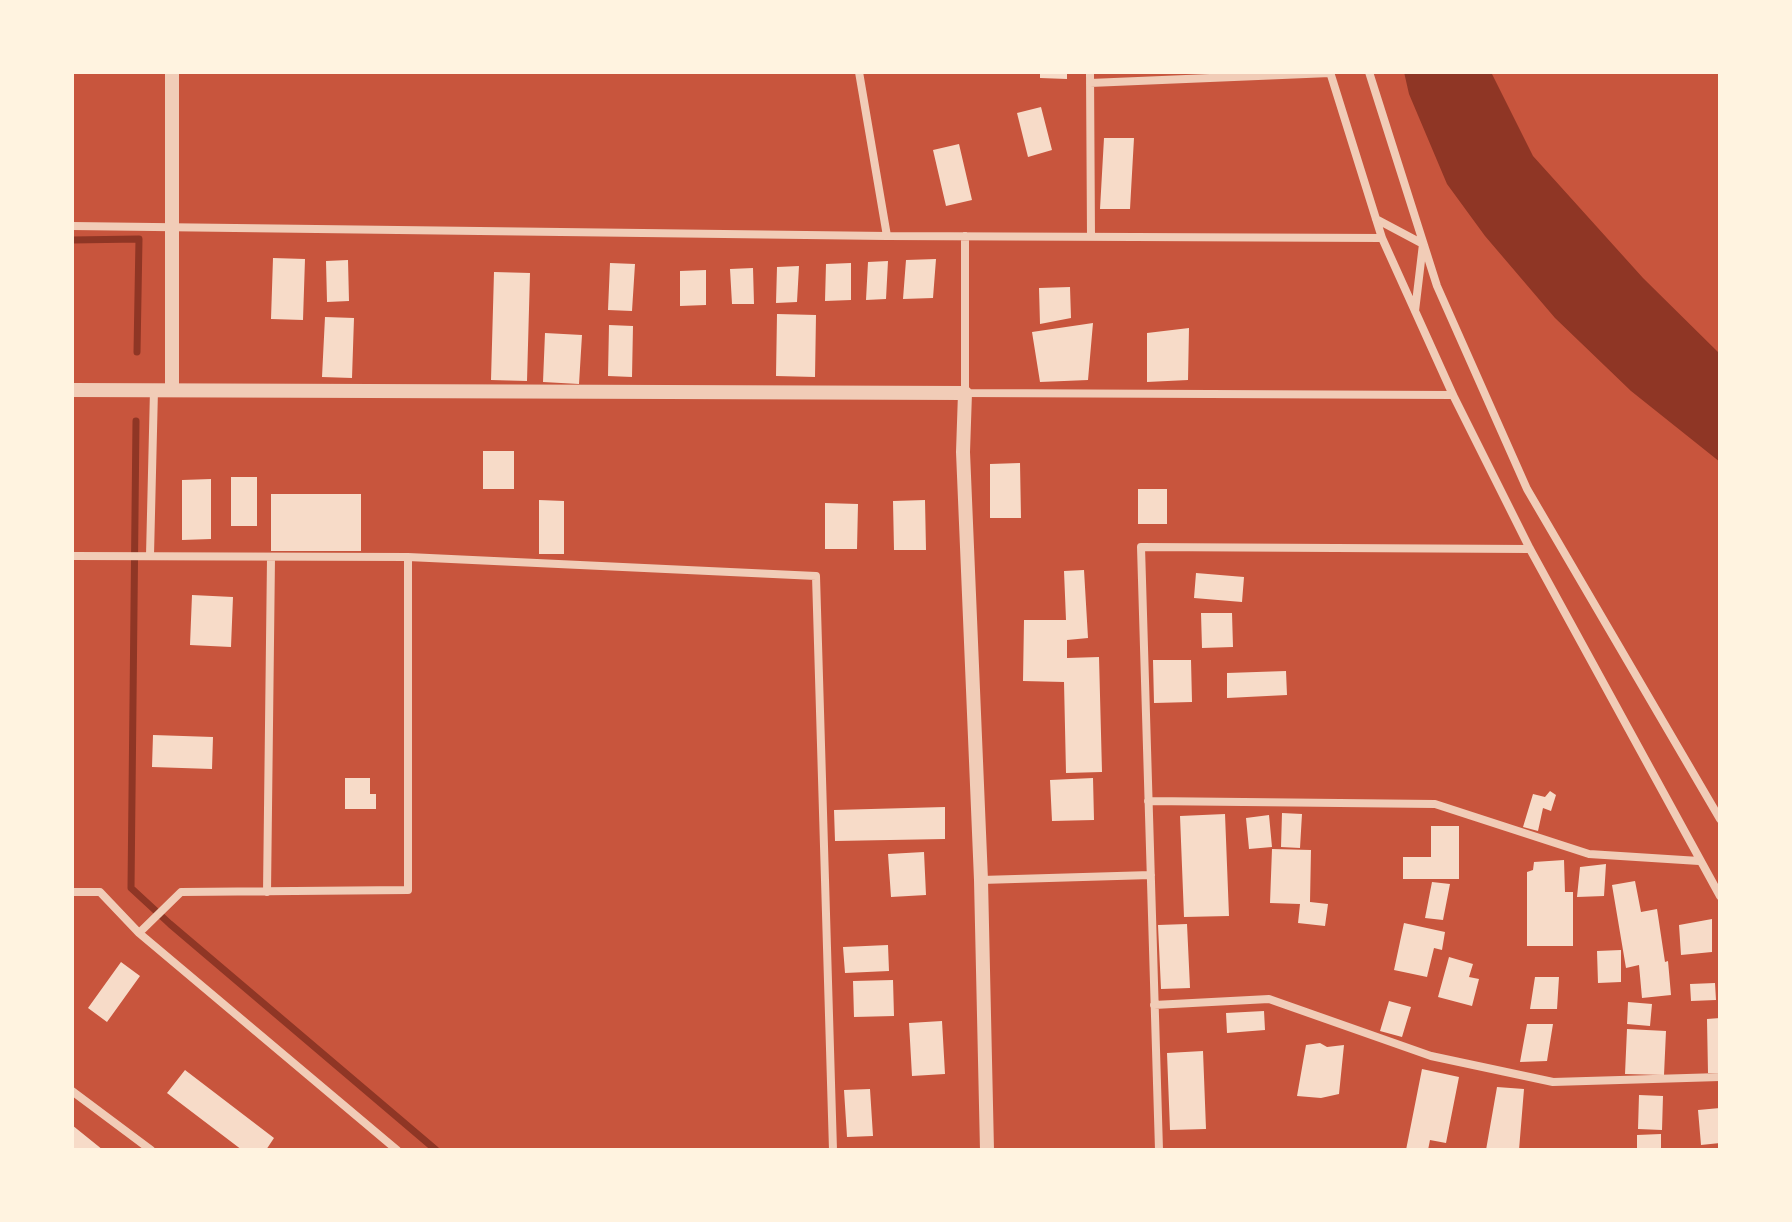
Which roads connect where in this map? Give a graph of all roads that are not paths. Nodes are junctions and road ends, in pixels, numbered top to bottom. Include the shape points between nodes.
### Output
1 (172, 72) edge
2 (859, 72) edge
3 (1090, 72) edge
4 (1330, 72) edge
5 (1369, 72) edge
6 (1090, 83) junction
7 (1376, 219) junction
8 (72, 226) edge
9 (174, 226) junction
10 (887, 236) junction
11 (965, 236) junction
12 (1091, 237) junction
13 (1382, 238) junction
14 (1423, 244) junction
15 (1415, 312) junction
16 (72, 390) edge
17 (154, 390) junction
18 (172, 390) junction
19 (965, 393) junction
20 (1453, 395) junction
21 (1530, 549) junction
22 (146, 555) junction
23 (72, 556) edge
24 (408, 557) junction
25 (271, 558) junction
26 (1148, 801) junction
27 (1720, 819) edge
28 (1699, 861) junction
29 (1151, 875) junction
30 (981, 880) junction
31 (72, 892) edge
32 (267, 892) junction
33 (1720, 896) edge
34 (142, 930) junction
35 (1154, 1005) junction
36 (1720, 1077) edge
37 (72, 1091) edge
38 (151, 1150) edge
39 (397, 1150) edge
40 (833, 1150) edge
41 (987, 1150) edge
42 (1159, 1150) edge

1 - 9 street
2 - 10 street
3 - 6 street
4 - 6 street
4 - 7 street
5 - 14 street
6 - 12 street
7 - 13 street
7 - 14 street
8 - 9 street
9 - 10 street
9 - 18 street
10 - 11 street
11 - 12 street
11 - 19 street
12 - 13 street
13 - 15 street
14 - 15 street
14 - 27 street via 1527,489
15 - 20 street
16 - 17 street
17 - 18 street
17 - 22 street
18 - 19 street
19 - 20 street
19 - 30 street
20 - 21 street
21 - 26 street via 1141,547
21 - 28 street
22 - 23 street
22 - 25 street
24 - 25 street
24 - 32 street via 408,890
24 - 40 street via 816,576
25 - 32 street
26 - 28 street via 1435,804 1589,854
26 - 29 street
28 - 33 street
29 - 30 street
29 - 35 street
30 - 41 street
31 - 34 street via 100,892
32 - 34 street via 181,892
34 - 39 street
35 - 36 street via 1269,999 1431,1056 1553,1082
35 - 42 street
37 - 38 street

